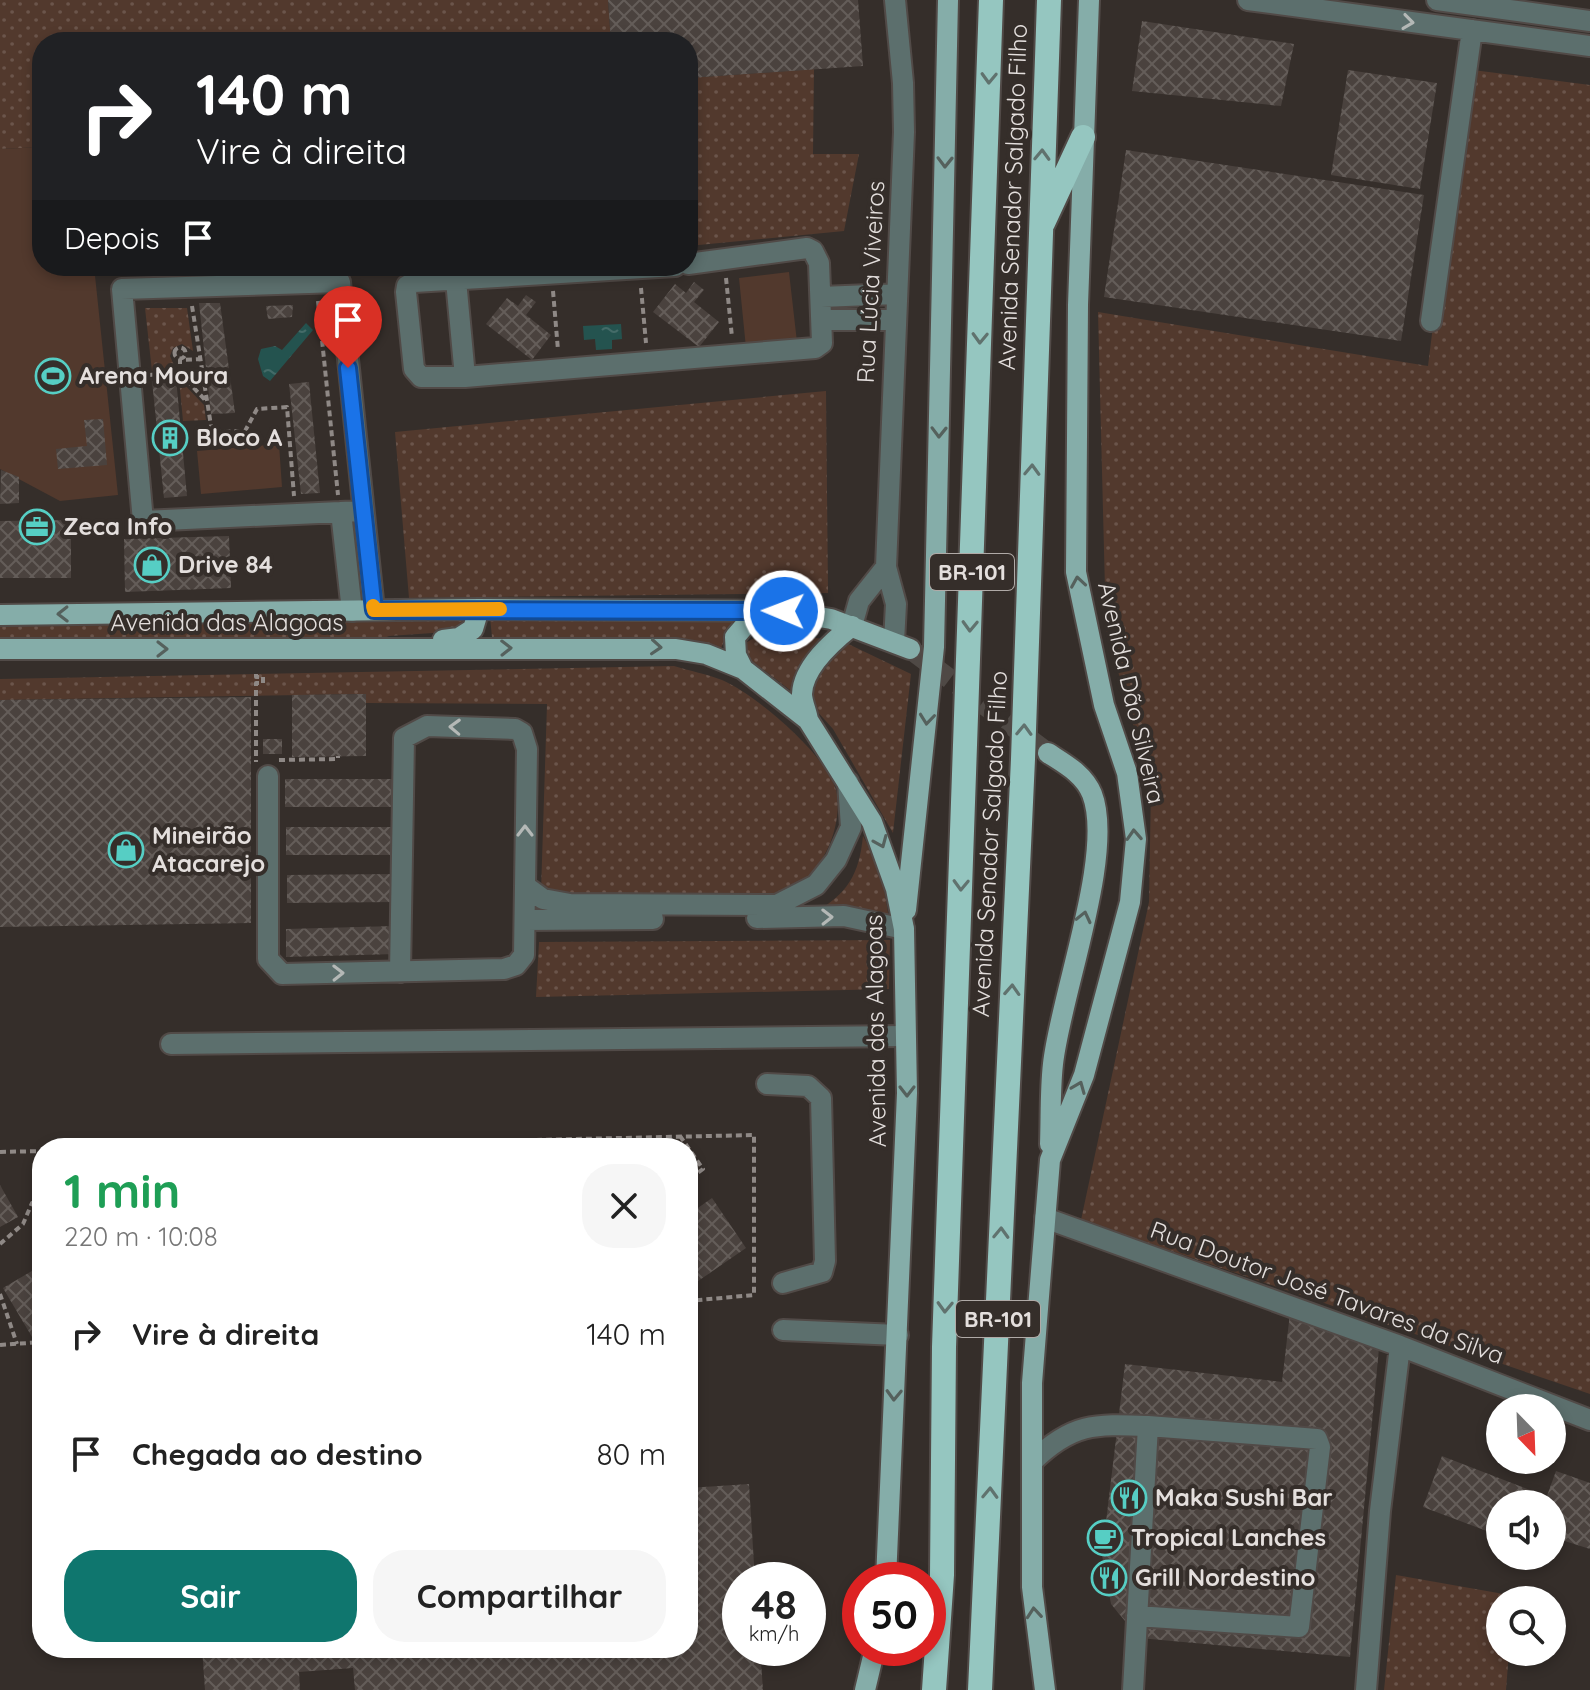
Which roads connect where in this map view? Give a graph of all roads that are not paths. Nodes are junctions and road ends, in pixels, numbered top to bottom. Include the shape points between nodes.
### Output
1 (895, 0) edge
2 (948, 0) edge
3 (991, 0) edge
4 (1049, 0) edge
5 (1089, 0) edge
6 (1248, 0) edge
7 (1437, 0) edge
8 (1371, 8) edge
9 (1545, 15) junction
10 (1590, 21) edge
11 (1472, 30) junction
12 (1540, 40) junction
13 (1590, 46) edge
14 (1083, 137) junction
15 (1039, 233) junction
16 (698, 263) edge
17 (519, 276) edge
18 (456, 280) junction
19 (895, 294) junction
20 (821, 297) junction
21 (823, 320) junction
22 (893, 320) junction
23 (1431, 321) dead end
24 (465, 377) junction
25 (352, 511) junction
26 (886, 567) junction
27 (479, 609) junction
28 (374, 610) junction
29 (352, 611) junction
30 (784, 611) junction
31 (0, 615) edge
32 (852, 626) junction
33 (902, 645) joint
34 (0, 649) edge
35 (384, 649) junction
36 (743, 669) junction
37 (808, 720) junction
38 (1048, 753) tunnel mouth
39 (264, 766) road end
40 (848, 782) junction
41 (528, 888) junction
42 (525, 920) junction
43 (904, 929) junction
44 (400, 972) junction
45 (905, 1036) junction
46 (171, 1044) dead end
47 (767, 1084) dead end
48 (1050, 1160) junction
49 (1045, 1218) junction
50 (783, 1283) dead end
51 (783, 1330) dead end
52 (898, 1335) junction
53 (1400, 1346) junction
54 (1590, 1420) edge
55 (1148, 1426) junction
56 (1032, 1462) junction
57 (887, 1562) edge
58 (1137, 1616) junction
59 (871, 1666) edge
60 (865, 1690) edge
61 (934, 1690) edge
62 (980, 1690) edge
63 (1045, 1690) edge
64 (1133, 1690) edge
65 (1366, 1690) edge

1 - 19 street, Rua Lúcia Viveiros via 904,107
2 -> 43 main road via 934,647
3 -> 61 highway, Avenida Senador Salgado Filho / BR-101 via 944,1331 942,1575
15 -> 4 highway, Avenida Senador Salgado Filho / BR-101
5 - 14 main road, Avenida Dão Silveira
6 - 8 street
7 - 9 street
8 -> 11 street
9 - 10 street
9 - 12 street
11 - 12 street
11 - 23 street
12 - 13 street
14 - 15 highway
48 -> 14 main road, Avenida Dão Silveira via 1084,1075 1130,902 1136,839 1127,773 1100,689 1076,572
62 -> 15 highway, Avenida Senador Salgado Filho / BR-101 via 1023,759
16 - 20 street via 807,248 817,256
17 - 18 street
18 - 24 street
18 - 24 street via 423,280 407,286 406,292 416,373
19 - 20 street
19 - 22 street, Rua Lúcia Viveiros
20 - 21 street
21 - 22 street
21 - 24 street via 824,338 815,348
22 - 26 street, Rua Lúcia Viveiros
25 - 25 street via 143,521 122,289 340,282
25 - 28 street
25 - 29 street
26 - 32 street via 859,601
26 - 33 street, Rua Lúcia Viveiros
27 - 28 main road, Avenida das Alagoas
27 - 30 main road, Avenida das Alagoas
27 - 35 main road via 473,629 459,638
28 - 29 main road, Avenida das Alagoas
29 -> 31 main road, Avenida das Alagoas
30 - 32 main road, Avenida das Alagoas
30 - 36 main road via 740,629 734,644
32 - 33 main road, Avenida das Alagoas
32 - 37 main road via 812,668 802,693
34 -> 35 main road, Avenida das Alagoas
35 -> 36 main road, Avenida das Alagoas via 646,646 706,654
36 - 37 main road, Avenida das Alagoas
37 - 40 main road, Avenida das Alagoas
48 -> 38 main road via 1053,1063 1090,893 1098,818 1091,792 1077,772
39 -> 44 street via 270,965 282,974
40 - 41 street via 851,827 836,860 816,885 777,905 570,904 543,899
40 -> 43 main road, Avenida das Alagoas via 886,855
41 - 42 street
41 -> 44 street via 527,749 522,733 417,728 404,738
42 -> 43 street via 844,916
42 - 44 street via 524,955 516,965
43 - 45 main road, Avenida das Alagoas
45 - 46 street
45 -> 52 main road, Avenida das Alagoas
47 - 50 street via 808,1086 821,1098 825,1261 822,1272
48 - 49 main road, Avenida Dão Silveira
49 - 53 street, Rua Doutor José Tavares da Silva
49 - 56 main road, Avenida Dão Silveira via 1032,1383
51 - 52 street
52 -> 57 main road
53 - 54 street, Rua Doutor José Tavares da Silva
53 - 65 street
55 - 56 street via 1082,1427 1054,1440
55 - 58 street
55 - 58 street via 1314,1438 1320,1447 1299,1627
63 -> 56 main road via 1032,1587
58 - 64 street
59 - 60 main road

